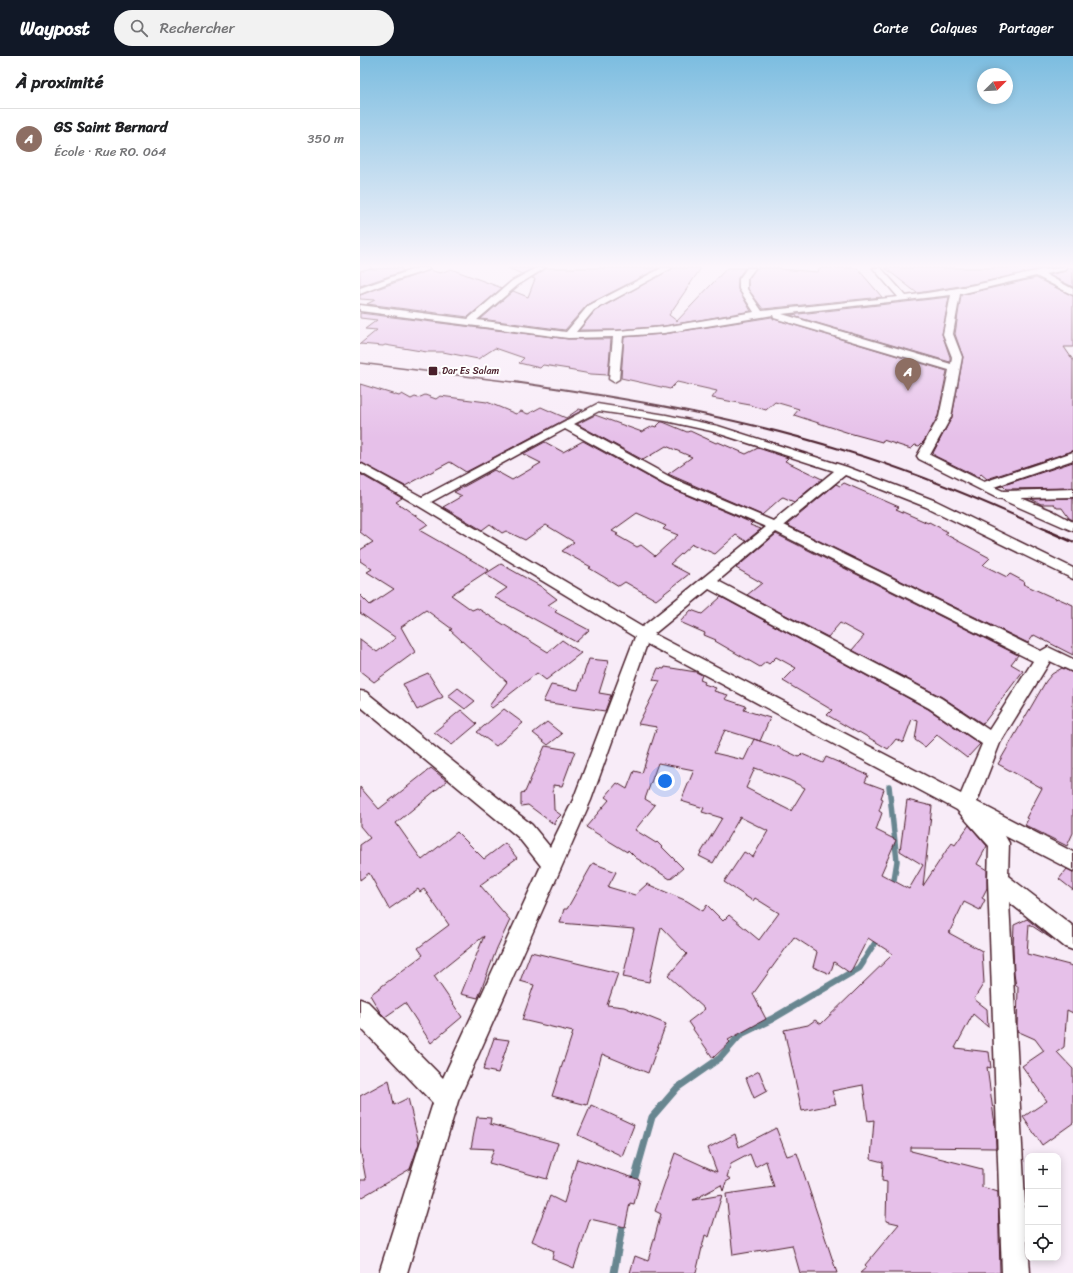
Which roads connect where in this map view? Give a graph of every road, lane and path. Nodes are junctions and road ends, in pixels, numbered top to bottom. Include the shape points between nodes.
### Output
1 (490, 325) edge
2 (577, 325) edge
3 (695, 325) edge
4 (807, 325) edge
5 (950, 325) edge
6 (618, 334) junction
7 (568, 335) junction
8 (954, 368) junction
9 (614, 379) dead end
10 (565, 424) junction
11 (1073, 456) edge
12 (360, 467) edge
13 (843, 470) junction
14 (984, 486) junction
15 (1073, 493) edge
16 (1001, 495) junction
17 (422, 502) junction
18 (775, 526) junction
19 (1073, 527) edge
20 (1073, 574) edge
21 (708, 582) junction
22 (643, 635) junction
23 (1043, 659) junction
24 (1073, 666) edge
25 (360, 697) edge
26 (992, 741) junction
27 (966, 807) junction
28 (1073, 862) edge
29 (552, 864) junction
30 (998, 880) junction
31 (1073, 939) edge
32 (360, 1010) edge
33 (446, 1100) junction
34 (393, 1273) edge
35 (1016, 1273) edge

1 - 7 street
2 - 7 street
3 - 6 street
4 - 8 street
5 - 8 street via 948,334 957,356
6 - 7 street
6 - 9 street
8 - 14 street via 945,418 923,456
10 - 13 street via 597,408 666,418 714,428
10 - 17 street
10 - 18 street via 670,482
11 - 14 street
12 - 17 street
13 - 18 street
13 - 20 street via 931,504
14 - 16 street
15 - 16 street
16 - 19 street via 1027,504
17 - 22 street
18 - 21 street
18 - 23 street
21 - 22 street
21 - 26 street via 935,703
22 - 27 street
22 - 29 street via 582,800
23 - 24 street via 1048,653
23 - 26 street
25 - 29 street via 525,831
26 - 27 street
27 - 28 street
27 - 30 street via 999,843
29 - 33 street
30 - 31 street
30 - 35 street
32 - 33 street
33 - 34 street

